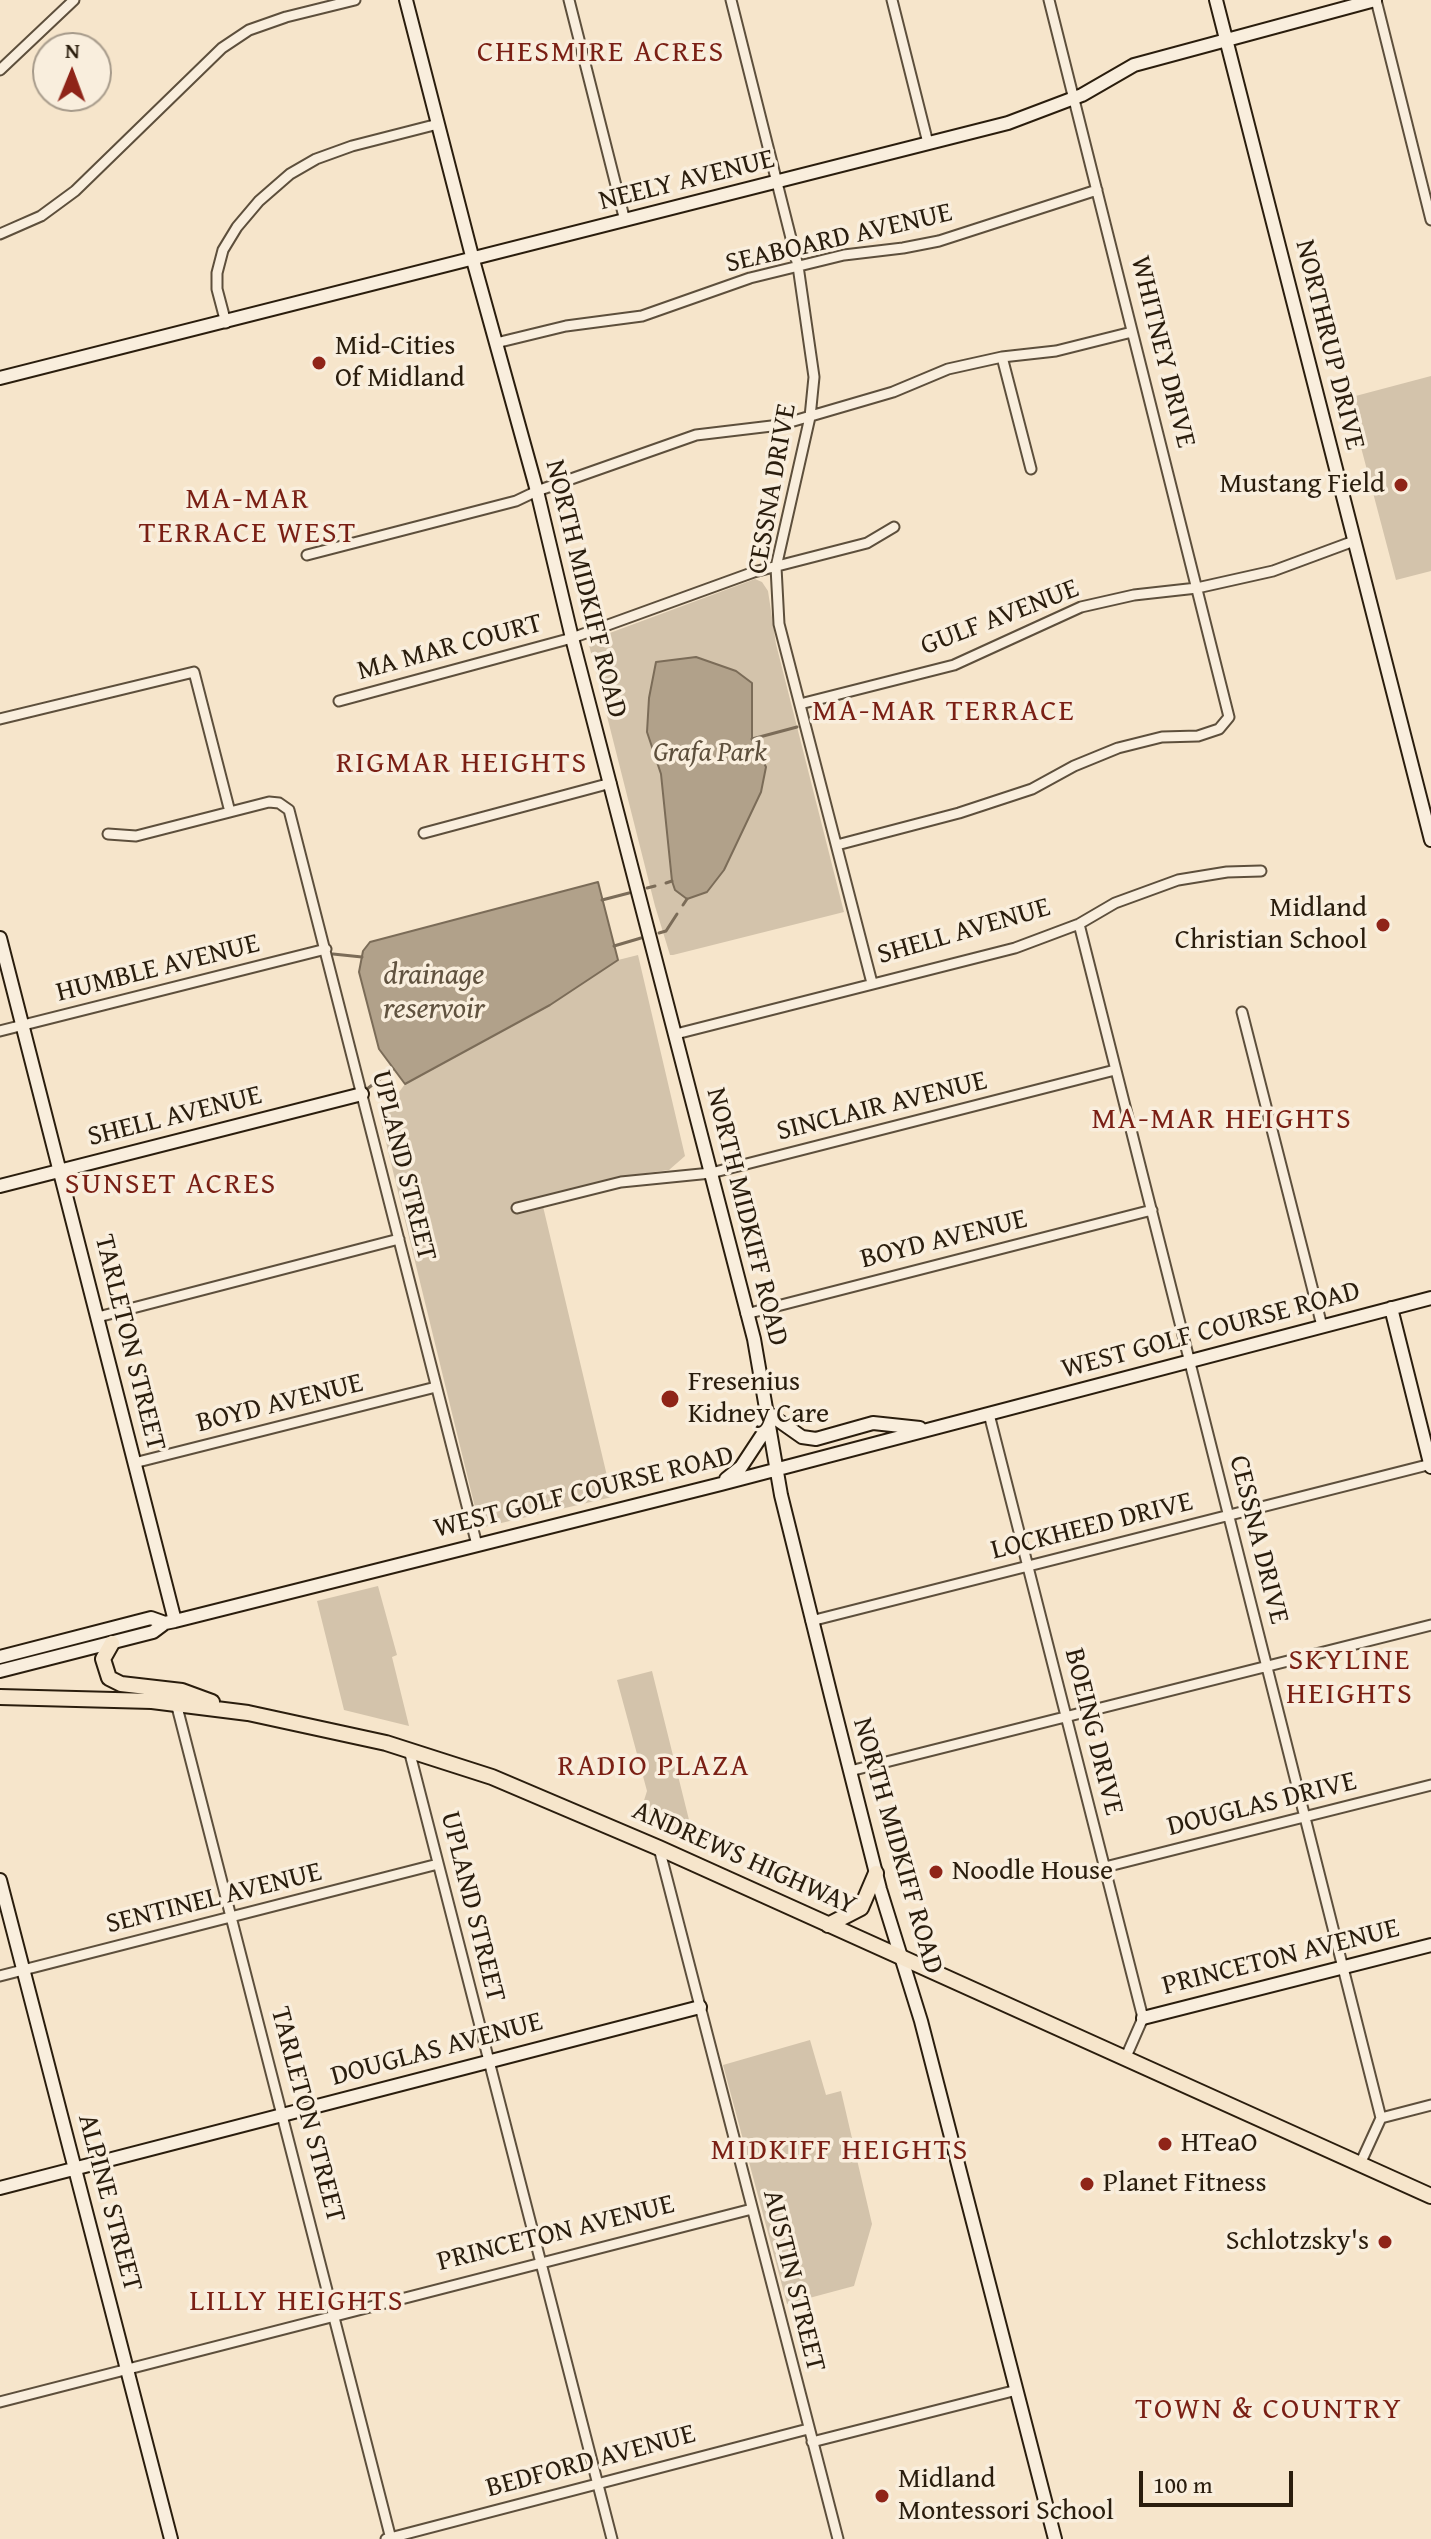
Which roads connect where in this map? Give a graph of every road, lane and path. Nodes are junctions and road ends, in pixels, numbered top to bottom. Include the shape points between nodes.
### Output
1 (74, 0) edge
2 (355, 0) edge
3 (406, 0) edge
4 (569, 0) edge
5 (731, 0) edge
6 (892, 0) edge
7 (1049, 0) edge
8 (1216, 0) edge
9 (1375, 0) edge
10 (1226, 38) junction
11 (0, 70) edge
12 (1074, 98) junction
13 (438, 124) junction
14 (928, 143) junction
15 (777, 183) junction
16 (1097, 190) junction
17 (1431, 220) edge
18 (625, 221) junction
19 (0, 234) edge
20 (473, 260) junction
21 (798, 266) junction
22 (226, 323) junction
23 (1132, 332) junction
24 (496, 343) junction
25 (1002, 357) junction
26 (0, 378) edge
27 (810, 417) junction
28 (1031, 469) dead end
29 (537, 491) junction
30 (894, 527) dead end
31 (1354, 541) junction
32 (307, 555) dead end
33 (776, 567) junction
34 (1197, 588) junction
35 (572, 638) junction
36 (339, 701) dead end
37 (800, 704) junction
38 (0, 719) edge
39 (611, 783) junction
40 (230, 812) junction
41 (424, 833) dead end
42 (108, 834) dead end
43 (1431, 840) edge
44 (837, 845) junction
45 (1261, 871) dead end
46 (1079, 924) junction
47 (0, 938) edge
48 (326, 949) junction
49 (872, 983) junction
50 (1242, 1012) dead end
51 (22, 1026) junction
52 (0, 1031) edge
53 (676, 1034) junction
54 (1115, 1070) junction
55 (362, 1094) junction
56 (60, 1171) junction
57 (711, 1173) junction
58 (0, 1186) edge
59 (517, 1208) dead end
60 (1152, 1210) junction
61 (399, 1239) junction
62 (1431, 1298) edge
63 (1391, 1308) junction
64 (746, 1314) junction
65 (98, 1317) junction
66 (1322, 1326) junction
67 (1190, 1361) junction
68 (436, 1387) junction
69 (765, 1411) junction
70 (989, 1414) junction
71 (768, 1426) junction
72 (931, 1429) junction
73 (134, 1463) junction
74 (1431, 1465) edge
75 (776, 1470) junction
76 (721, 1484) junction
77 (1229, 1515) junction
78 (477, 1545) junction
79 (1027, 1567) junction
80 (811, 1621) junction
81 (170, 1622) junction
82 (1431, 1625) edge
83 (112, 1643) junction
84 (0, 1657) edge
85 (1267, 1666) junction
86 (0, 1671) edge
87 (0, 1697) edge
88 (176, 1703) junction
89 (238, 1712) junction
90 (1066, 1717) junction
91 (409, 1750) junction
92 (850, 1771) junction
93 (1431, 1785) edge
94 (1305, 1817) junction
95 (659, 1848) junction
96 (438, 1864) junction
97 (1105, 1867) junction
98 (876, 1873) junction
99 (0, 1880) edge
100 (231, 1917) junction
101 (828, 1925) junction
102 (1431, 1945) edge
103 (902, 1959) junction
104 (1344, 1967) junction
105 (24, 1970) junction
106 (0, 1976) edge
107 (700, 2007) junction
108 (1143, 2018) junction
109 (1125, 2059) junction
110 (488, 2061) junction
111 (1431, 2105) edge
112 (282, 2115) junction
113 (1381, 2118) junction
114 (1360, 2164) junction
115 (75, 2169) junction
116 (0, 2188) edge
117 (1431, 2196) edge
118 (752, 2209) junction
119 (540, 2262) junction
120 (334, 2316) junction
121 (127, 2370) junction
122 (1017, 2390) junction
123 (0, 2402) edge
124 (808, 2429) junction
125 (812, 2442) junction
126 (598, 2483) junction
127 (389, 2538) edge
128 (171, 2539) edge
129 (612, 2539) edge
130 (838, 2539) edge
131 (1055, 2539) edge

1 - 11 street
2 - 19 street via 249,30 222,48 75,191 41,216
3 - 13 street, NORTH MIDKIFF ROAD
4 - 18 street
5 - 15 street, CESSNA DRIVE
6 - 14 street
7 - 12 street, WHITNEY DRIVE
8 - 10 street, NORTHRUP DRIVE
9 - 10 street, NEELY AVENUE
9 - 17 street
10 - 12 street, NEELY AVENUE via 1134,65
10 - 31 street, NORTHRUP DRIVE
12 - 14 street, NEELY AVENUE via 1024,119
12 - 16 street, WHITNEY DRIVE
13 - 20 street, NORTH MIDKIFF ROAD
13 - 22 street via 316,159 259,201 223,250 217,289
14 - 15 street, NEELY AVENUE
15 - 18 street, NEELY AVENUE
15 - 21 street, CESSNA DRIVE
16 - 21 street, SEABOARD AVENUE via 939,241
16 - 23 street, WHITNEY DRIVE
18 - 20 street, NEELY AVENUE
20 - 22 street, NEELY AVENUE
20 - 24 street, NORTH MIDKIFF ROAD
21 - 24 street, SEABOARD AVENUE via 642,316
21 - 27 street, CESSNA DRIVE via 814,377
22 - 26 street, NEELY AVENUE
23 - 25 street via 1056,351
23 - 34 street, WHITNEY DRIVE
24 - 29 street, NORTH MIDKIFF ROAD
25 - 27 street via 948,369
25 - 28 street
27 - 29 street via 696,435
27 - 33 street, CESSNA DRIVE
29 - 32 street via 516,501
29 - 35 street, NORTH MIDKIFF ROAD
30 - 33 street, MA MAR COURT via 867,543
31 - 34 street, GULF AVENUE via 1273,571
31 - 43 street, NORTHRUP DRIVE
33 - 35 street, MA MAR COURT
33 - 37 street, CESSNA DRIVE via 779,624
34 - 37 street, GULF AVENUE via 1081,607 954,665
34 - 44 street, WHITNEY DRIVE via 1229,717 1219,729 1118,748 1032,789
35 - 36 street, MA MAR COURT
35 - 39 street, NORTH MIDKIFF ROAD
37 - 44 street, CESSNA DRIVE
38 - 40 street via 194,672
39 - 41 street
39 - 53 street, NORTH MIDKIFF ROAD
40 - 42 street via 136,836
40 - 48 street, UPLAND STREET via 269,802 289,810
44 - 49 street, CESSNA DRIVE
45 - 46 street, SHELL AVENUE via 1178,880 1115,903
46 - 49 street, SHELL AVENUE via 1015,948
46 - 54 street, CESSNA DRIVE
47 - 51 street, TARLETON STREET
48 - 51 street, HUMBLE AVENUE
48 - 55 street, UPLAND STREET
49 - 53 street, SHELL AVENUE
50 - 66 street
51 - 52 street, HUMBLE AVENUE
51 - 56 street, TARLETON STREET
53 - 57 street, NORTH MIDKIFF ROAD
54 - 57 street, SINCLAIR AVENUE
54 - 60 street, CESSNA DRIVE
55 - 56 street, SHELL AVENUE
55 - 61 street, UPLAND STREET
56 - 58 street, SHELL AVENUE
56 - 65 street, TARLETON STREET
57 - 59 street, SINCLAIR AVENUE via 621,1182
57 - 64 street, NORTH MIDKIFF ROAD
60 - 64 street, BOYD AVENUE
60 - 67 street, CESSNA DRIVE
61 - 65 street
61 - 68 street, UPLAND STREET
62 - 63 street, WEST GOLF COURSE ROAD
63 - 66 street, WEST GOLF COURSE ROAD
63 - 74 street
64 - 69 street, NORTH MIDKIFF ROAD
65 - 73 street, TARLETON STREET
66 - 67 street, WEST GOLF COURSE ROAD
67 - 70 street, WEST GOLF COURSE ROAD
67 - 77 street, CESSNA DRIVE
68 - 73 street, BOYD AVENUE
68 - 78 street, UPLAND STREET
69 - 71 street, NORTH MIDKIFF ROAD
69 - 72 street via 802,1437 816,1439 873,1423
70 - 72 street, WEST GOLF COURSE ROAD
70 - 79 street, BOEING DRIVE
71 - 75 street, NORTH MIDKIFF ROAD
71 - 76 street via 741,1467
72 - 75 street, WEST GOLF COURSE ROAD
73 - 81 street, TARLETON STREET
74 - 77 street, LOCKHEED DRIVE
75 - 76 street, WEST GOLF COURSE ROAD
75 - 80 street, NORTH MIDKIFF ROAD
76 - 78 street, WEST GOLF COURSE ROAD
77 - 79 street, LOCKHEED DRIVE
77 - 85 street, CESSNA DRIVE
78 - 81 street, WEST GOLF COURSE ROAD
79 - 80 street, LOCKHEED DRIVE
79 - 90 street, BOEING DRIVE
80 - 92 street, NORTH MIDKIFF ROAD
81 - 83 street, WEST GOLF COURSE ROAD
81 - 84 street, WEST GOLF COURSE ROAD via 151,1618
82 - 85 street
83 - 86 street, WEST GOLF COURSE ROAD
83 - 89 main road via 103,1664 109,1678 182,1691
85 - 90 street
85 - 94 street, CESSNA DRIVE
87 - 88 main road, ANDREWS HIGHWAY
88 - 89 main road, ANDREWS HIGHWAY
88 - 100 street, TARLETON STREET
89 - 91 main road, ANDREWS HIGHWAY
90 - 92 street
90 - 97 street, BOEING DRIVE
91 - 95 main road, ANDREWS HIGHWAY via 514,1785
91 - 96 street, UPLAND STREET
92 - 98 street, NORTH MIDKIFF ROAD
93 - 94 street, DOUGLAS DRIVE
94 - 97 street, DOUGLAS DRIVE
94 - 104 street, CESSNA DRIVE
95 - 101 main road, ANDREWS HIGHWAY
95 - 107 street, AUSTIN STREET
96 - 100 street, SENTINEL AVENUE
96 - 110 street, UPLAND STREET
97 - 108 street, BOEING DRIVE
98 - 101 main road via 861,1908
98 - 103 street, NORTH MIDKIFF ROAD
99 - 105 street, ALPINE STREET
100 - 105 street, SENTINEL AVENUE
100 - 112 street, TARLETON STREET
101 - 103 main road, ANDREWS HIGHWAY
102 - 104 street, PRINCETON AVENUE
103 - 109 main road, ANDREWS HIGHWAY
103 - 122 street, NORTH MIDKIFF ROAD
104 - 108 street, PRINCETON AVENUE
104 - 113 street, CESSNA DRIVE
105 - 106 street, SENTINEL AVENUE
105 - 115 street, ALPINE STREET
107 - 110 street, DOUGLAS AVENUE
107 - 118 street, AUSTIN STREET
108 - 109 street
109 - 114 main road, ANDREWS HIGHWAY
110 - 112 street, DOUGLAS AVENUE
110 - 119 street, UPLAND STREET
111 - 113 street
112 - 115 street, DOUGLAS AVENUE
112 - 120 street, TARLETON STREET
113 - 114 street
114 - 117 main road, ANDREWS HIGHWAY
115 - 116 street, DOUGLAS AVENUE
115 - 121 street, ALPINE STREET
118 - 119 street, PRINCETON AVENUE
118 - 124 street, AUSTIN STREET
119 - 120 street, PRINCETON AVENUE
119 - 126 street, UPLAND STREET
120 - 121 street, PRINCETON AVENUE
120 - 127 street, TARLETON STREET
121 - 123 street, PRINCETON AVENUE
121 - 128 street, ALPINE STREET
122 - 125 street
122 - 131 street, NORTH MIDKIFF ROAD
124 - 125 street, AUSTIN STREET
124 - 126 street, BEDFORD AVENUE
125 - 130 street, AUSTIN STREET
126 - 127 street, BEDFORD AVENUE
126 - 129 street, UPLAND STREET

